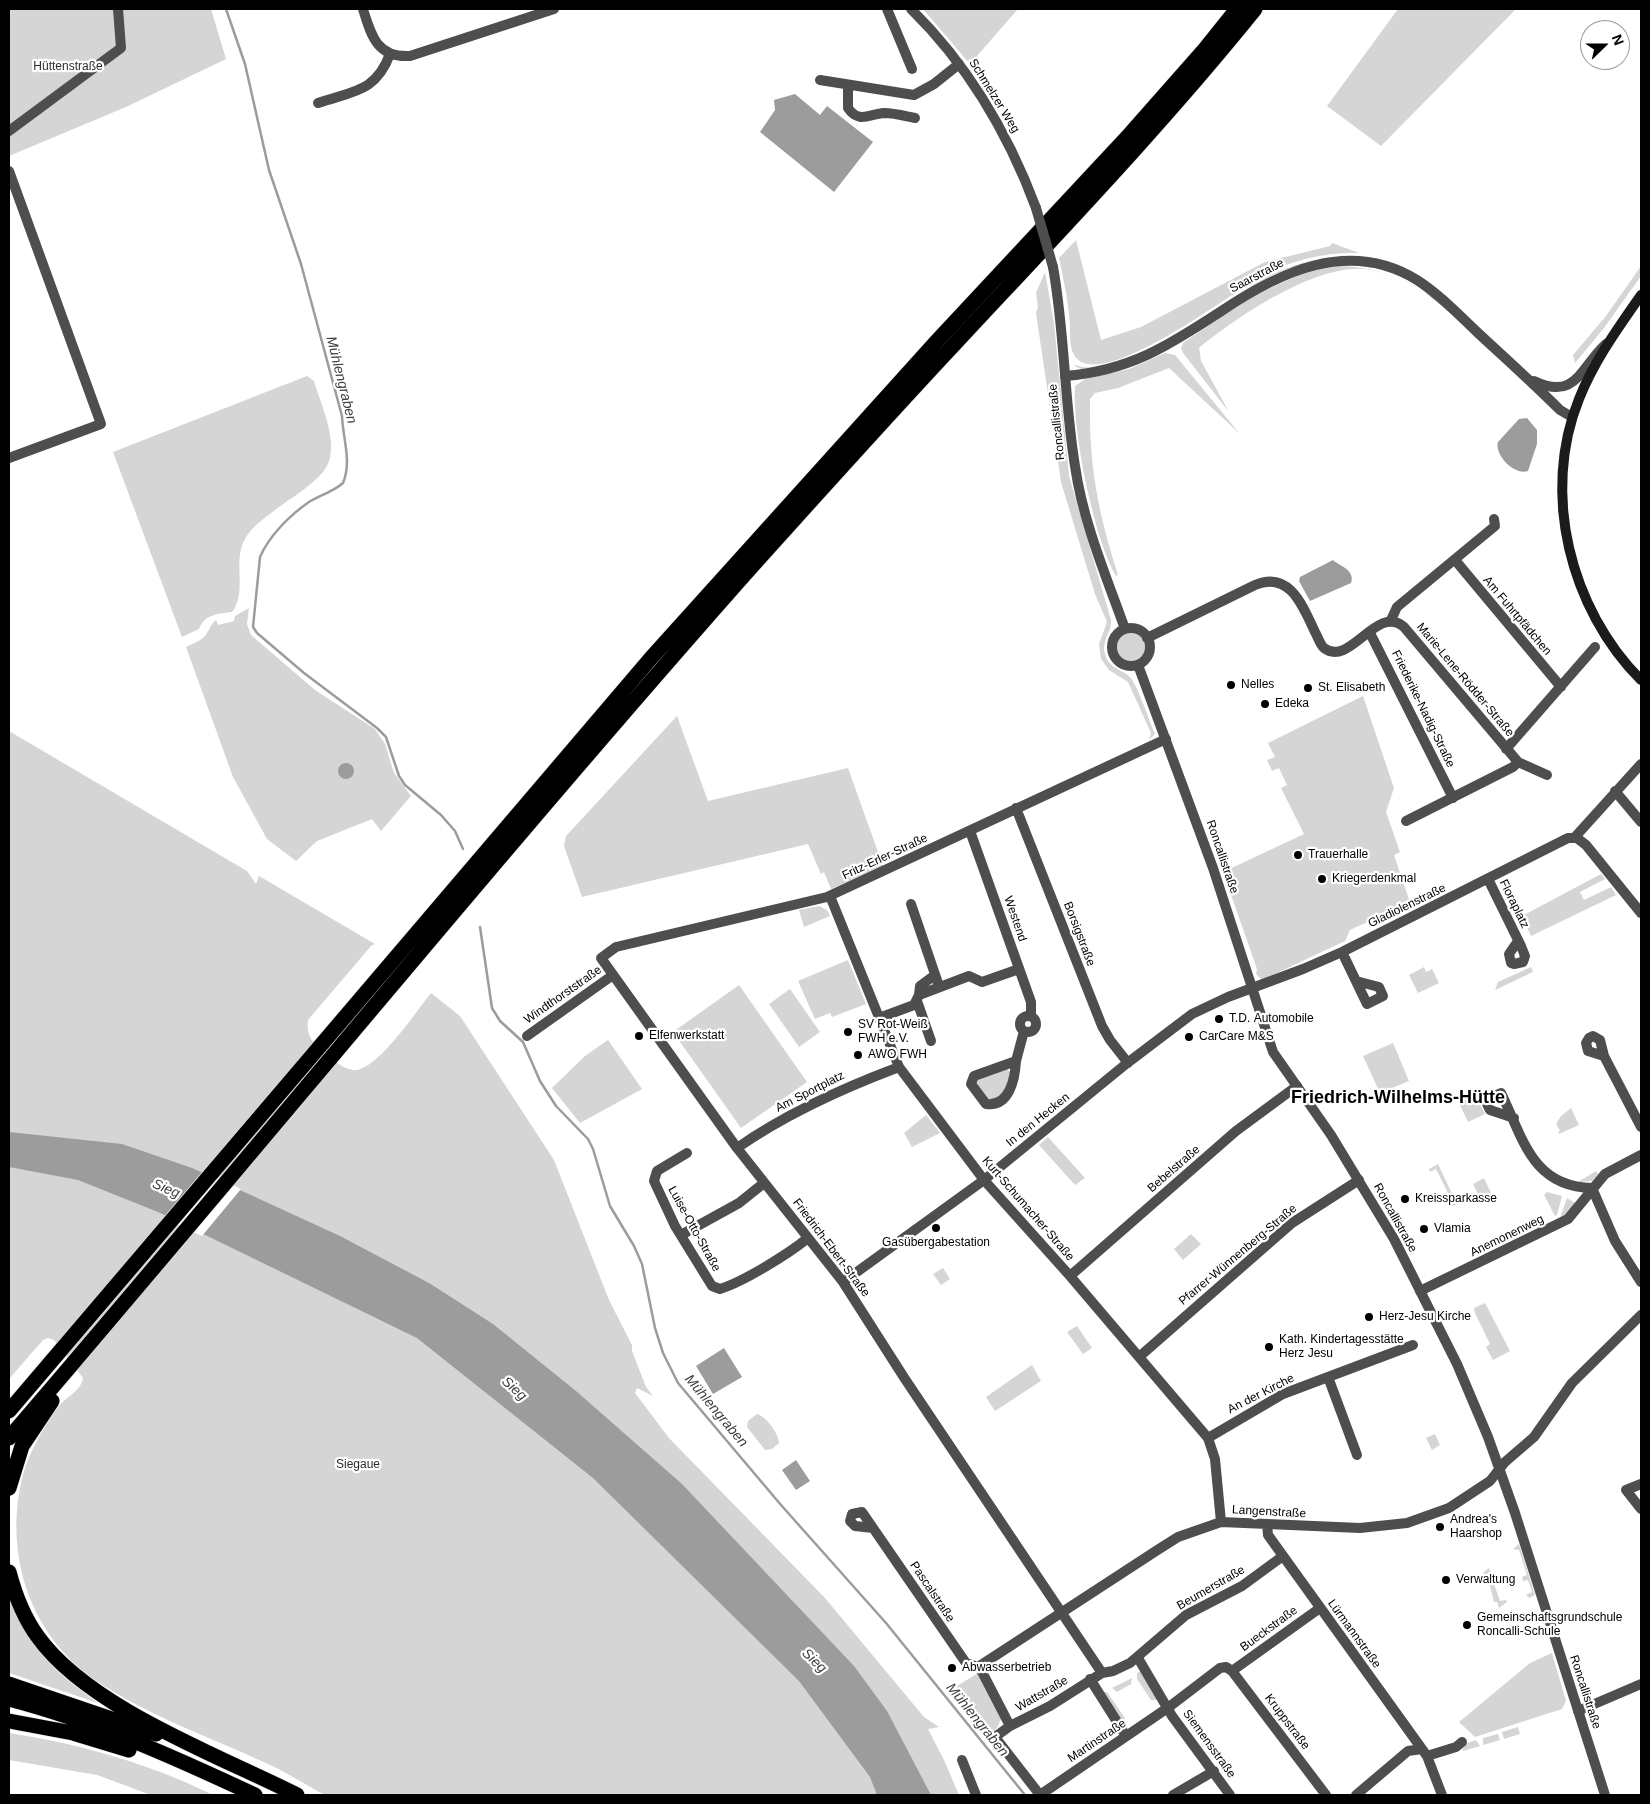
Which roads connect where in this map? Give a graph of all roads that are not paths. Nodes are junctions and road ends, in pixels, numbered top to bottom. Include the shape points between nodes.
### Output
1 (118, 9) edge
2 (363, 9) edge
3 (554, 9) edge
4 (887, 9) edge
5 (911, 9) edge
6 (1237, 9) edge
7 (1255, 9) edge
8 (390, 54) junction
9 (959, 64) junction
10 (912, 70) dead end
11 (820, 80) dead end
12 (848, 85) junction
13 (318, 103) dead end
14 (915, 118) dead end
15 (9, 131) edge
16 (9, 171) edge
17 (1036, 208) joint
18 (1641, 295) edge
19 (1611, 340) junction
20 (1065, 376) junction
21 (1528, 379) junction
22 (1572, 417) junction
23 (9, 458) edge
24 (1494, 519) dead end
25 (1455, 560) junction
26 (1391, 620) junction
27 (1125, 629) junction
28 (1370, 633) junction
29 (1147, 638) junction
30 (1595, 647) dead end
31 (1138, 665) junction
32 (1641, 680) edge
33 (1561, 687) junction
34 (1166, 739) junction
35 (1506, 748) junction
36 (1518, 762) junction
37 (1641, 764) edge
38 (1546, 775) dead end
39 (1615, 792) junction
40 (1453, 798) junction
41 (1016, 808) junction
42 (1406, 821) dead end
43 (1641, 822) edge
44 (970, 831) junction
45 (1571, 838) junction
46 (1488, 879) junction
47 (830, 896) junction
48 (911, 904) dead end
49 (1641, 913) edge
50 (1518, 941) dead end
51 (1342, 952) junction
52 (601, 958) joint
53 (1019, 969) junction
54 (613, 975) junction
55 (935, 975) junction
56 (1356, 981) dead end
57 (939, 986) junction
58 (1253, 989) junction
59 (918, 998) junction
60 (879, 1018) junction
61 (527, 1036) dead end
62 (931, 1041) dead end
63 (1604, 1056) dead end
64 (1016, 1061) junction
65 (1128, 1063) junction
66 (900, 1067) junction
67 (1297, 1086) junction
68 (1514, 1118) dead end
69 (1641, 1127) edge
70 (737, 1148) junction
71 (687, 1153) dead end
72 (1641, 1155) edge
73 (984, 1180) junction
74 (1359, 1180) junction
75 (764, 1183) junction
76 (1592, 1188) junction
77 (681, 1235) junction
78 (808, 1238) junction
79 (1070, 1276) junction
80 (843, 1282) junction
81 (1641, 1282) edge
82 (1420, 1291) junction
83 (1641, 1315) edge
84 (1413, 1345) dead end
85 (1139, 1357) junction
86 (75, 1366) junction
87 (1328, 1377) junction
88 (9, 1411) edge
89 (9, 1438) edge
90 (1208, 1438) junction
91 (1357, 1455) dead end
92 (1500, 1469) junction
93 (1641, 1484) edge
94 (9, 1488) edge
95 (1641, 1509) edge
96 (1222, 1522) junction
97 (1267, 1524) junction
98 (874, 1528) dead end
99 (1283, 1556) junction
100 (9, 1572) edge
101 (1320, 1608) junction
102 (1061, 1612) junction
103 (1138, 1658) junction
104 (975, 1666) junction
105 (1229, 1669) junction
106 (1102, 1673) junction
107 (1090, 1679) junction
108 (9, 1684) edge
109 (1641, 1684) edge
110 (9, 1699) edge
111 (1168, 1707) junction
112 (1578, 1711) junction
113 (9, 1721) edge
114 (1010, 1726) junction
115 (1126, 1736) junction
116 (1462, 1742) dead end
117 (209, 1753) junction
118 (1425, 1753) junction
119 (962, 1760) dead end
120 (1214, 1771) junction
121 (253, 1795) edge
122 (298, 1795) edge
123 (976, 1795) edge
124 (1040, 1795) edge
125 (1173, 1795) edge
126 (1230, 1795) edge
127 (1326, 1795) edge
128 (1356, 1795) edge
129 (1442, 1795) edge
130 (1605, 1795) edge

1 - 15 street via 121,48
2 - 8 street via 374,38
3 - 8 street via 410,56
4 - 10 street
5 - 9 street, Schmelzer Weg
6 - 88 highway via 1130,134 664,643
7 - 86 highway via 1138,147 741,579 579,764
8 - 13 street via 382,72 370,85
9 - 12 street via 914,95
9 - 17 street, Schmelzer Weg via 1003,133
11 - 12 street
12 - 14 street via 848,108 856,116 867,118 884,113
16 - 23 street via 101,424
17 - 20 street, Roncallistraße, bridge via 1062,322
18 - 19 main road
19 - 21 street via 1568,386 1553,388
19 - 22 main road via 1588,378
20 - 21 street, Saarstraße via 1108,370 1142,359 1279,276 1314,265 1350,262 1381,266 1416,280 1443,300
20 - 27 street, Roncallistraße via 1072,451 1081,496
21 - 22 street, Saarstraße via 1560,410
22 - 32 main road via 1561,488 1573,562 1588,604 1607,637
24 - 25 street via 1496,526
25 - 26 street via 1397,607
25 - 33 street, Am Fuhrtpfädchen
26 - 28 street
26 - 35 street, Marie-Lene-Rödder-Straße via 1404,627
27 - 29 street via 1138,630
27 - 31 street via 1114,639 1113,654 1123,665
28 - 29 street via 1338,651 1329,651 1320,644 1294,592 1281,584 1267,582
28 - 40 street, Friederike-Nadig-Straße
29 - 31 street via 1150,644 1148,656
30 - 33 street
31 - 34 street, Roncallistraße
33 - 35 street
34 - 41 street, Fritz-Erler-Straße
34 - 58 street, Roncallistraße via 1214,868
35 - 36 street, Marie-Lene-Rödder-Straße
36 - 38 street, Marie-Lene-Rödder-Straße
36 - 40 street
37 - 39 street, Gladiolenstraße
39 - 43 street
39 - 45 street, Gladiolenstraße
40 - 42 street
41 - 44 street, Fritz-Erler-Straße
41 - 65 street, Borsigstraße via 1102,1026
44 - 47 street, Fritz-Erler-Straße
44 - 53 street, Westend
45 - 46 street, Gladiolenstraße
45 - 49 street via 1586,845
46 - 50 street, Floraplatz
46 - 51 street, Gladiolenstraße
47 - 52 street, Fritz-Erler-Straße via 616,947
47 - 60 street, Kurt-Schumacher-Straße
48 - 55 street
51 - 56 street
51 - 58 street, Gladiolenstraße
52 - 54 street, Friedrich-Ebert-Straße
53 - 57 street via 982,982 969,976
53 - 64 street, Westend via 1031,1002 1031,1016 1020,1020 1024,1031
54 - 61 street, Windthorststraße
54 - 70 street, Friedrich-Ebert-Straße
55 - 57 street
55 - 59 street via 920,986
57 - 59 street
58 - 65 street, In den Hecken via 1192,1014
58 - 67 street, Roncallistraße via 1273,1052
59 - 60 street via 914,1005
59 - 62 street
60 - 66 street, Kurt-Schumacher-Straße
63 - 69 street
64 - 64 street via 974,1076 971,1084 986,1104 997,1102 1008,1093 1015,1077
65 - 73 street, In den Hecken
66 - 70 street, Am Sportplatz via 844,1088
66 - 73 street, Kurt-Schumacher-Straße
67 - 74 street, Roncallistraße
67 - 79 street, Bebelstraße via 1243,1125
68 - 76 street via 1540,1170 1558,1180
70 - 75 street, Friedrich-Ebert-Straße
71 - 77 street, Luise-Otto-Straße via 657,1171 654,1178
72 - 76 street, Anemonenweg via 1605,1174
73 - 79 street, Kurt-Schumacher-Straße
73 - 80 street, In den Hecken
74 - 82 street, Roncallistraße
74 - 85 street, Pfarrer-Wünnenberg-Straße via 1292,1223
75 - 77 street via 739,1203
75 - 78 street, Friedrich-Ebert-Straße
76 - 81 street via 1615,1241
76 - 82 street, Anemonenweg via 1568,1219
77 - 78 street, Luise-Otto-Straße via 706,1278 718,1289 787,1254
78 - 80 street, Friedrich-Ebert-Straße
79 - 85 street, Kurt-Schumacher-Straße
80 - 102 street, Friedrich-Ebert-Straße
82 - 92 street, Roncallistraße via 1457,1364
83 - 92 street, Langenstraße via 1584,1369 1538,1432
84 - 87 street, An der Kirche
85 - 90 street, Kurt-Schumacher-Straße
86 - 89 highway
86 - 94 highway via 31,1432
87 - 90 street, An der Kirche via 1283,1394
87 - 91 street
90 - 96 street, Kurt-Schumacher-Straße via 1216,1466
92 - 97 street, Langenstraße via 1490,1481 1462,1501 1419,1520 1360,1528
92 - 112 street, Roncallistraße
93 - 95 street via 1626,1490
96 - 97 street, Langenstraße
96 - 102 street, Langenstraße via 1178,1537
97 - 99 street, Lürmannstraße via 1268,1535
98 - 104 street, Pascalstraße via 964,1660
99 - 101 street, Lürmannstraße
99 - 103 street, Beumerstraße via 1242,1586 1186,1615
100 - 117 highway via 19,1603 37,1637 66,1669 112,1701
101 - 105 street, Bueckstraße
101 - 118 street, Lürmannstraße
102 - 104 street, Langenstraße
102 - 106 street, Friedrich-Ebert-Straße
103 - 106 street, Beumerstraße via 1122,1668
103 - 111 street, Siemensstraße
104 - 114 street, Pascalstraße
105 - 111 street, Bueckstraße via 1220,1668
105 - 127 street, Kruppstraße
106 - 107 street, Wattstraße
107 - 114 street, Wattstraße via 1050,1706
107 - 115 street
108 - 117 highway
109 - 112 street
110 - 121 highway via 104,1730 189,1764
111 - 115 street, Martinstraße
111 - 120 street, Siemensstraße
112 - 130 street, Roncallistraße
113 - 121 highway via 98,1740
114 - 124 street, Wattstraße via 995,1738
115 - 124 street, Martinstraße
116 - 118 street via 1456,1747
117 - 122 highway
118 - 128 street via 1408,1752
118 - 129 street, Lürmannstraße
119 - 123 street
120 - 125 street
120 - 126 street, Siemensstraße

